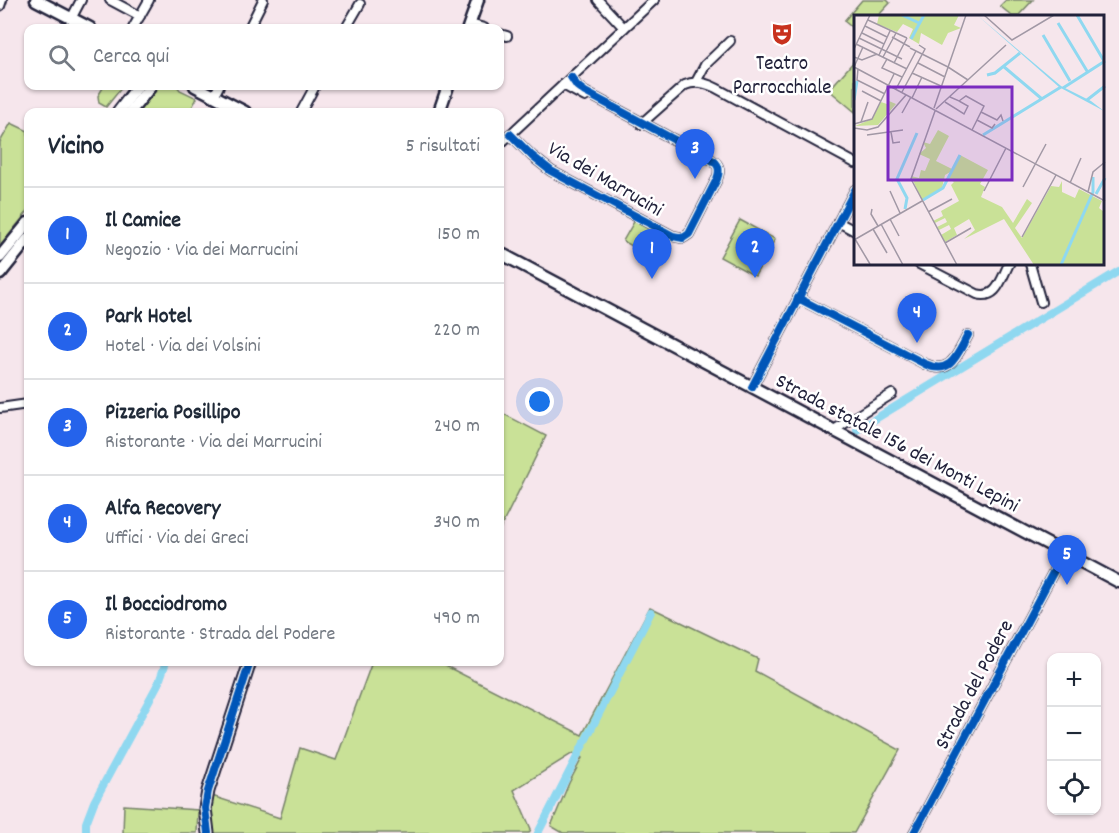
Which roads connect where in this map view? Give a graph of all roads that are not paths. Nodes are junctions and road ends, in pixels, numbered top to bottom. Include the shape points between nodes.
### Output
1 (3, 0) edge
2 (36, 0) edge
3 (81, 0) edge
4 (110, 0) edge
5 (149, 0) edge
6 (263, 0) edge
7 (478, 0) edge
8 (598, 0) edge
9 (654, 0) edge
10 (360, 4) dead end
11 (0, 5) edge
12 (140, 16) junction
13 (71, 19) junction
14 (82, 24) edge
15 (135, 24) edge
16 (251, 24) edge
17 (348, 24) edge
18 (470, 24) edge
19 (624, 28) junction
20 (730, 40) dead end
21 (571, 77) junction
22 (696, 82) junction
23 (563, 85) junction
24 (135, 90) edge
25 (148, 90) edge
26 (313, 90) edge
27 (447, 90) edge
28 (217, 91) edge
29 (121, 108) edge
30 (133, 108) edge
31 (240, 108) edge
32 (303, 108) edge
33 (440, 108) edge
34 (640, 124) junction
35 (510, 134) junction
36 (504, 140) edge
37 (854, 162) edge
38 (854, 192) edge
39 (838, 222) junction
40 (24, 228) edge
41 (854, 230) edge
42 (24, 244) edge
43 (504, 255) edge
44 (0, 257) edge
45 (923, 266) edge
46 (1008, 266) edge
47 (1031, 266) edge
48 (0, 274) edge
49 (798, 298) junction
50 (1041, 302) dead end
51 (968, 336) dead end
52 (752, 387) junction
53 (892, 394) dead end
54 (24, 405) edge
55 (0, 408) edge
56 (834, 430) junction
57 (1064, 552) junction
58 (1119, 582) edge
59 (249, 666) edge
60 (208, 833) edge
61 (914, 833) edge

1 - 11 street
2 - 13 main road
3 - 13 street
4 - 12 street
5 - 12 street
6 - 16 street
7 - 18 main road
8 - 19 street
9 - 19 street
10 - 17 street
12 - 15 street
13 - 14 main road
19 - 21 street
20 - 22 street via 705,65
21 - 23 street
21 - 34 street via 582,90
22 - 34 street via 685,85
22 - 37 street via 716,88
23 - 34 street
23 - 35 street
24 - 29 main road
25 - 30 main road
26 - 32 street
27 - 33 main road
28 - 31 main road
34 - 35 street, Via dei Marrucini via 712,160 719,168 717,179 685,237 678,238 551,171
35 - 36 street
38 - 39 street
39 - 41 street
39 - 49 street
40 - 44 main road
42 - 48 main road
43 - 52 main road, Strada statale 156 dei Monti Lepini
45 - 46 street via 985,296 994,291
47 - 50 street
49 - 51 street via 936,368 952,362
49 - 52 street
52 - 56 main road, Strada statale 156 dei Monti Lepini
53 - 56 street
54 - 55 street
56 - 57 main road, Strada statale 156 dei Monti Lepini
57 - 58 main road, Strada statale 156 dei Monti Lepini
57 - 61 street, Strada del Podere
59 - 60 main road via 208,791

